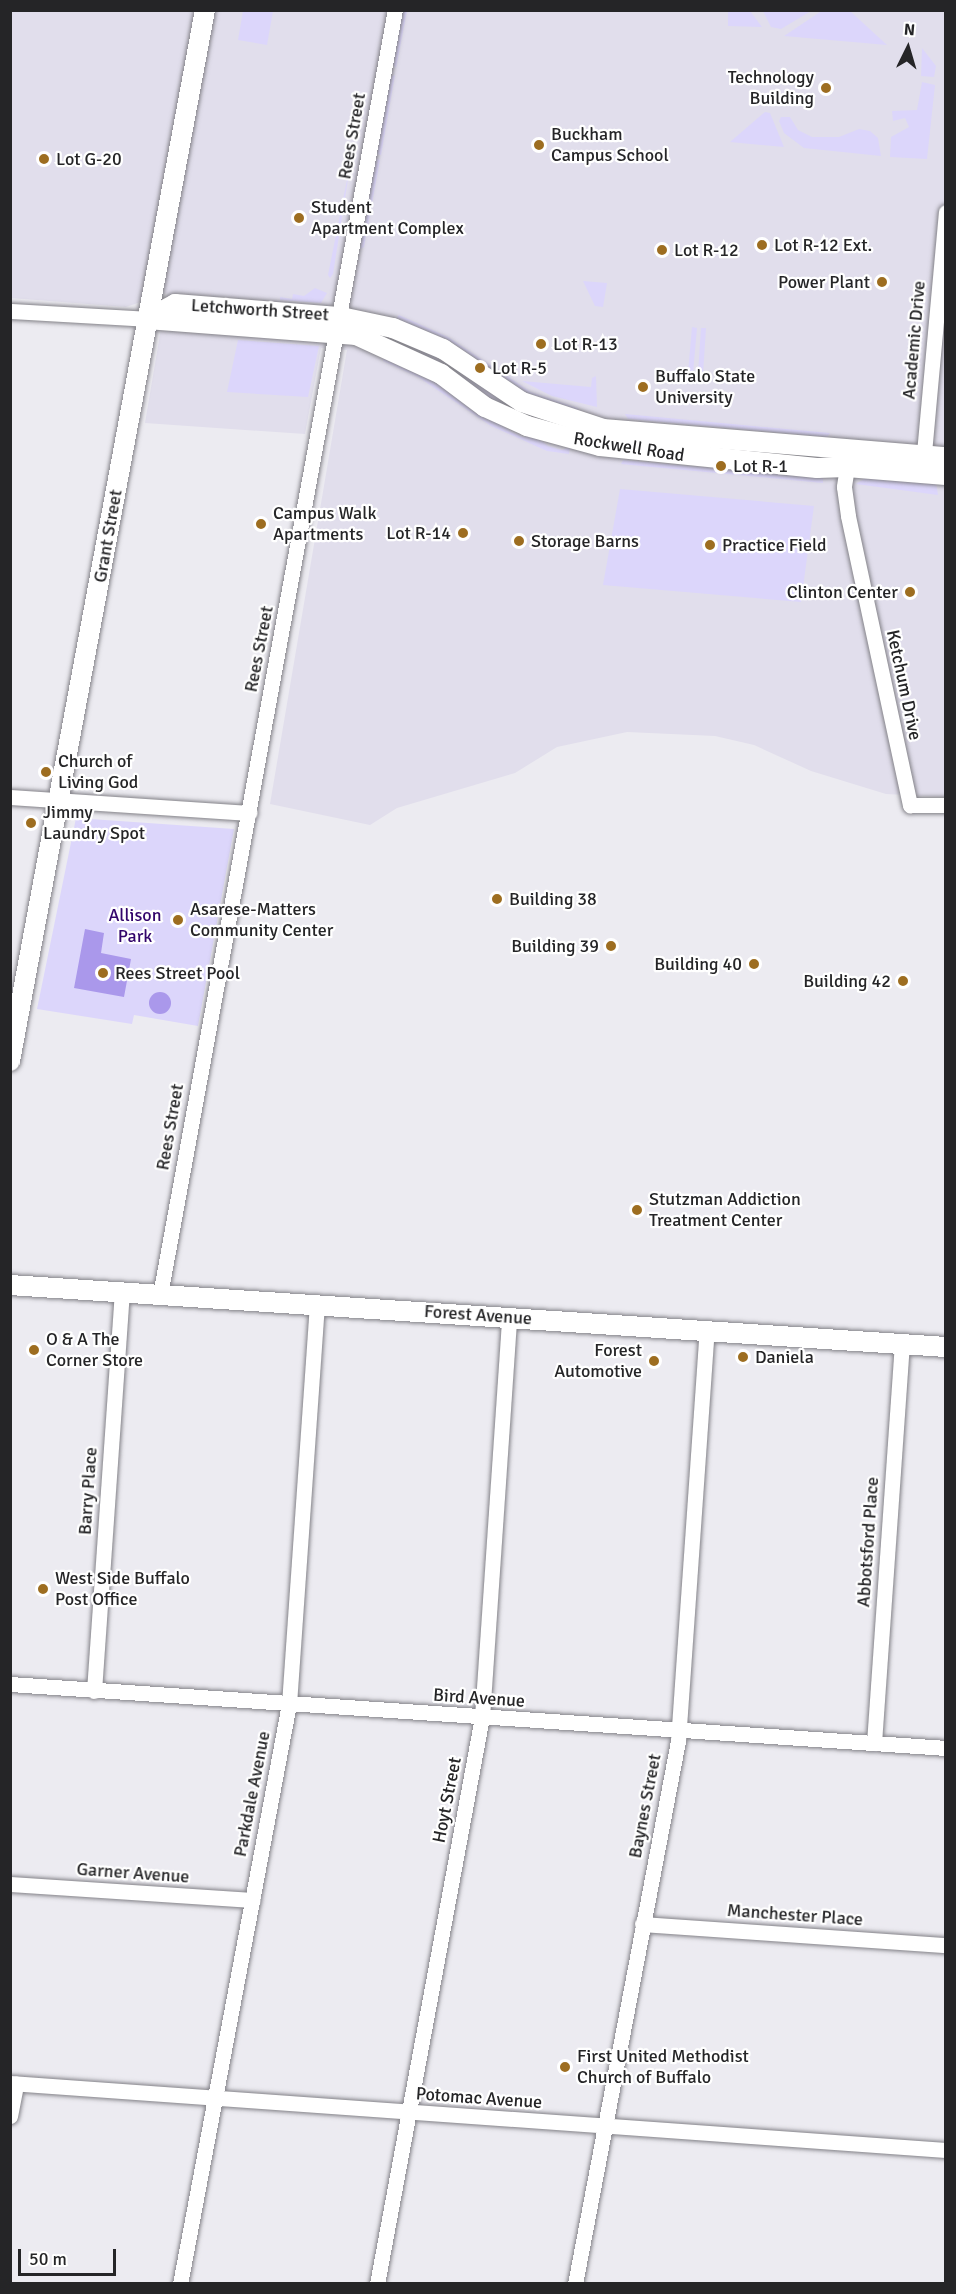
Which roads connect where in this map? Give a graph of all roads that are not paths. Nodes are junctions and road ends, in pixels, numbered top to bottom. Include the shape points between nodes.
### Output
1 (205, 10) edge
2 (395, 10) edge
3 (945, 212) edge
4 (10, 311) edge
5 (147, 319) junction
6 (339, 325) junction
7 (945, 457) edge
8 (923, 464) junction
9 (847, 467) junction
10 (945, 475) edge
11 (10, 797) edge
12 (59, 800) junction
13 (945, 805) edge
14 (249, 813) junction
15 (10, 1061) edge
16 (10, 1285) edge
17 (122, 1293) junction
18 (160, 1295) junction
19 (317, 1305) junction
20 (509, 1317) junction
21 (707, 1330) junction
22 (902, 1344) junction
23 (945, 1347) edge
24 (10, 1684) edge
25 (94, 1691) junction
26 (289, 1704) junction
27 (482, 1717) junction
28 (678, 1731) junction
29 (874, 1743) junction
30 (945, 1748) edge
31 (10, 1884) edge
32 (252, 1900) junction
33 (642, 1924) junction
34 (945, 1946) edge
35 (14, 2084) edge
36 (215, 2098) junction
37 (408, 2112) junction
38 (10, 2116) edge
39 (602, 2127) junction
40 (945, 2150) edge
41 (180, 2283) edge
42 (377, 2283) edge
43 (575, 2283) edge

1 - 5 street, Grant Street
2 - 6 street, Rees Street
3 - 8 street, Academic Drive
4 - 5 street, Letchworth Street
5 - 6 street, Letchworth Street
5 - 12 street, Grant Street
6 - 8 street, Rockwell Road via 393,328 433,345 522,402 603,429
6 - 9 street, Rockwell Road via 441,374 485,407 527,426 600,446 817,468
6 - 14 street, Rees Street
7 - 8 street, Rockwell Road
8 - 9 street, Rockwell Road
8 - 10 street, Rockwell Road
9 - 13 street, Ketchum Drive via 844,487 848,516 910,806
11 - 12 street
12 - 14 street
12 - 15 street, Grant Street
14 - 18 street, Rees Street
16 - 17 street, Forest Avenue
17 - 18 street, Forest Avenue
17 - 25 street, Barry Place
18 - 19 street, Forest Avenue
19 - 20 street, Forest Avenue
19 - 26 street, Parkdale Avenue
20 - 21 street, Forest Avenue
20 - 27 street, Hoyt Street
21 - 22 street, Forest Avenue
21 - 28 street, Baynes Street
22 - 23 street, Forest Avenue
22 - 29 street, Abbotsford Place
24 - 25 street, Bird Avenue
25 - 26 street, Bird Avenue
26 - 27 street, Bird Avenue
26 - 32 street, Parkdale Avenue
27 - 28 street, Bird Avenue
27 - 37 street, Hoyt Street
28 - 29 street, Bird Avenue
28 - 33 street, Baynes Street
29 - 30 street, Bird Avenue
31 - 32 street, Garner Avenue
32 - 36 street, Parkdale Avenue
33 - 34 street, Manchester Place
33 - 39 street, Baynes Street
35 - 36 street, Potomac Avenue
35 - 38 street
36 - 37 street, Potomac Avenue
36 - 41 street, Parkdale Avenue
37 - 39 street, Potomac Avenue
37 - 42 street, Hoyt Street
39 - 40 street, Potomac Avenue
39 - 43 street, Baynes Street

